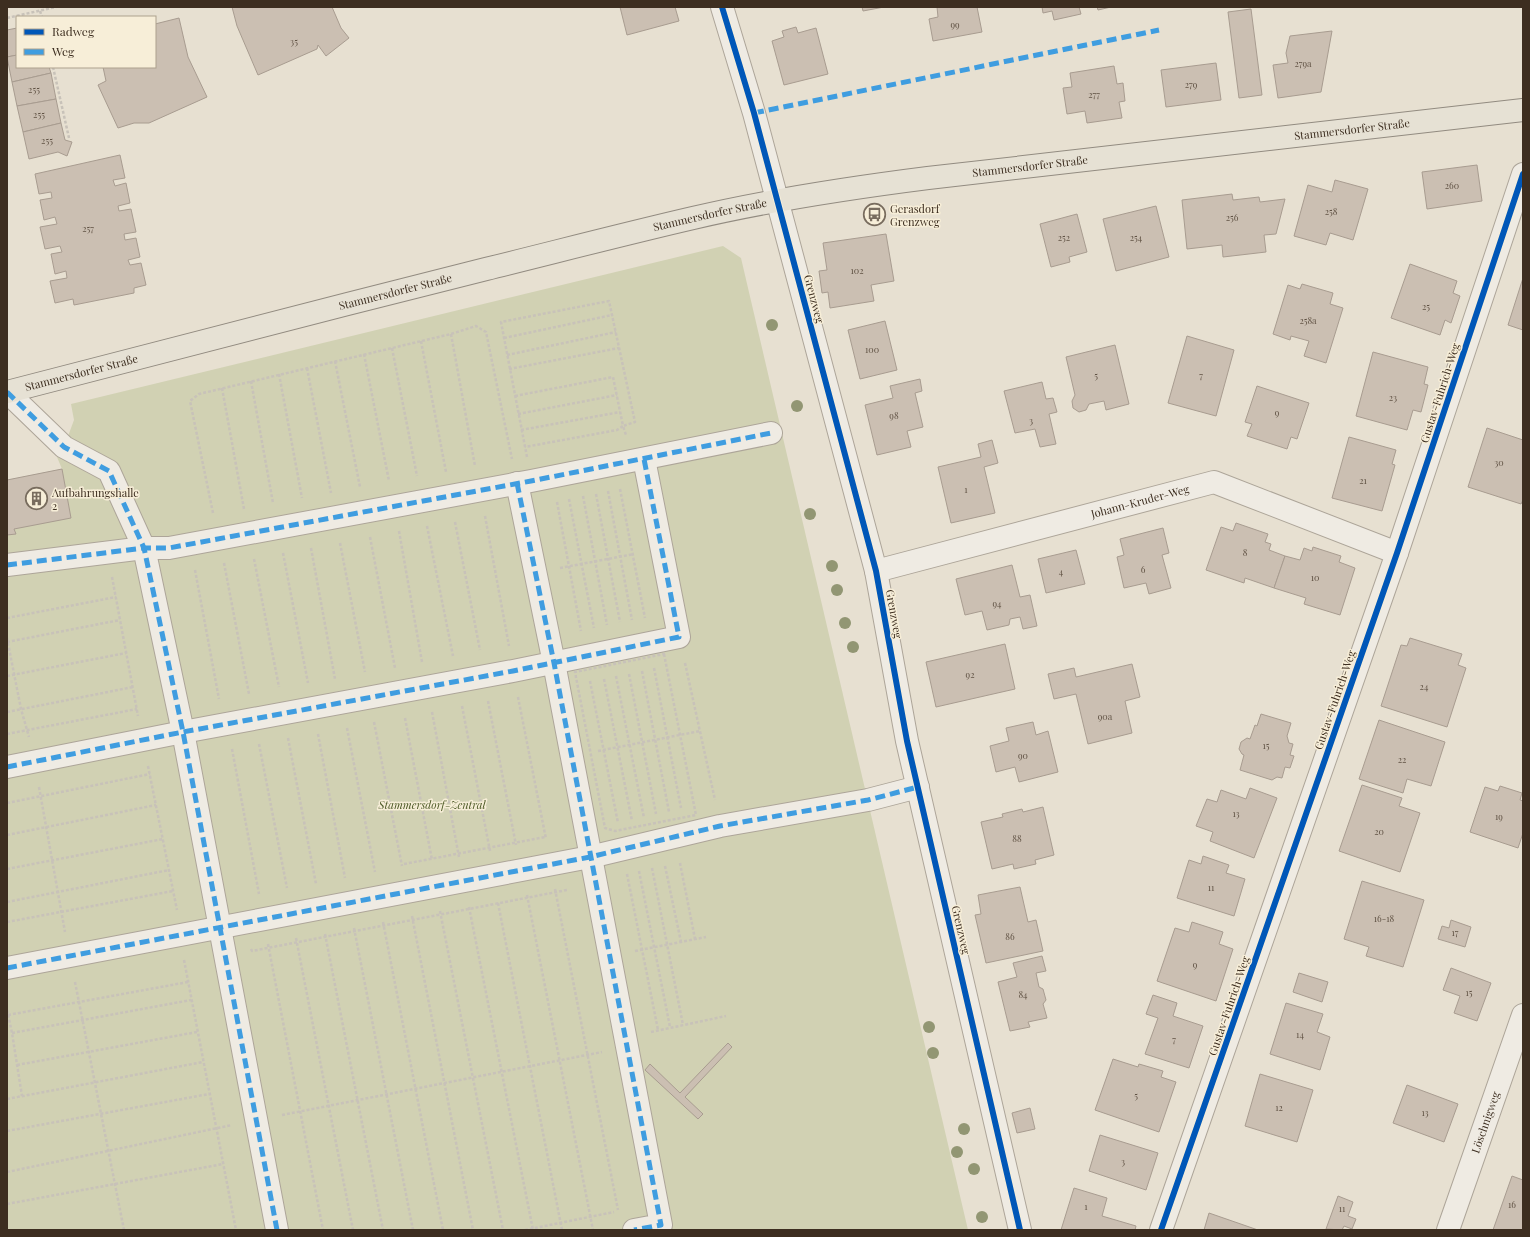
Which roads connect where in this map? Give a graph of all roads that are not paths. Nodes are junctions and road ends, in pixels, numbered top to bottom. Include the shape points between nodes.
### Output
1 (722, 7) edge
2 (1523, 110) edge
3 (1523, 174) edge
4 (778, 201) junction
5 (7, 392) edge
6 (771, 433) dead end
7 (638, 460) junction
8 (524, 482) junction
9 (144, 548) junction
10 (1397, 552) junction
11 (7, 565) edge
12 (876, 571) junction
13 (554, 663) junction
14 (183, 732) junction
15 (7, 767) edge
16 (918, 787) junction
17 (590, 857) junction
18 (219, 927) junction
19 (7, 968) edge
20 (1523, 1015) edge
21 (278, 1230) edge
22 (634, 1230) edge
23 (1020, 1230) edge
24 (1161, 1230) edge
25 (1448, 1230) edge

1 - 4 street, Grenzweg
2 - 4 main road, Stammersdorfer Straße via 928,178
3 - 10 street, Gustav-Fuhrich-Weg
4 - 5 main road, Stammersdorfer Straße via 695,217 586,244
4 - 12 street, Grenzweg
5 - 9 street via 64,447 109,471
6 - 7 street
7 - 8 street
7 - 13 street via 662,548 679,637
8 - 9 street via 169,548
8 - 13 street via 536,572
9 - 11 street
9 - 14 street
10 - 12 street, Johann-Kruder-Weg via 1214,482
10 - 24 street, Gustav-Fuhrich-Weg
12 - 16 street, Grenzweg via 907,741
13 - 14 street
13 - 17 street via 581,754
14 - 15 street
14 - 18 street
16 - 17 street via 868,800 720,826
16 - 23 street, Grenzweg
17 - 18 street
17 - 22 street via 661,1225
18 - 19 street
18 - 21 street
20 - 25 street, Löschnigweg

